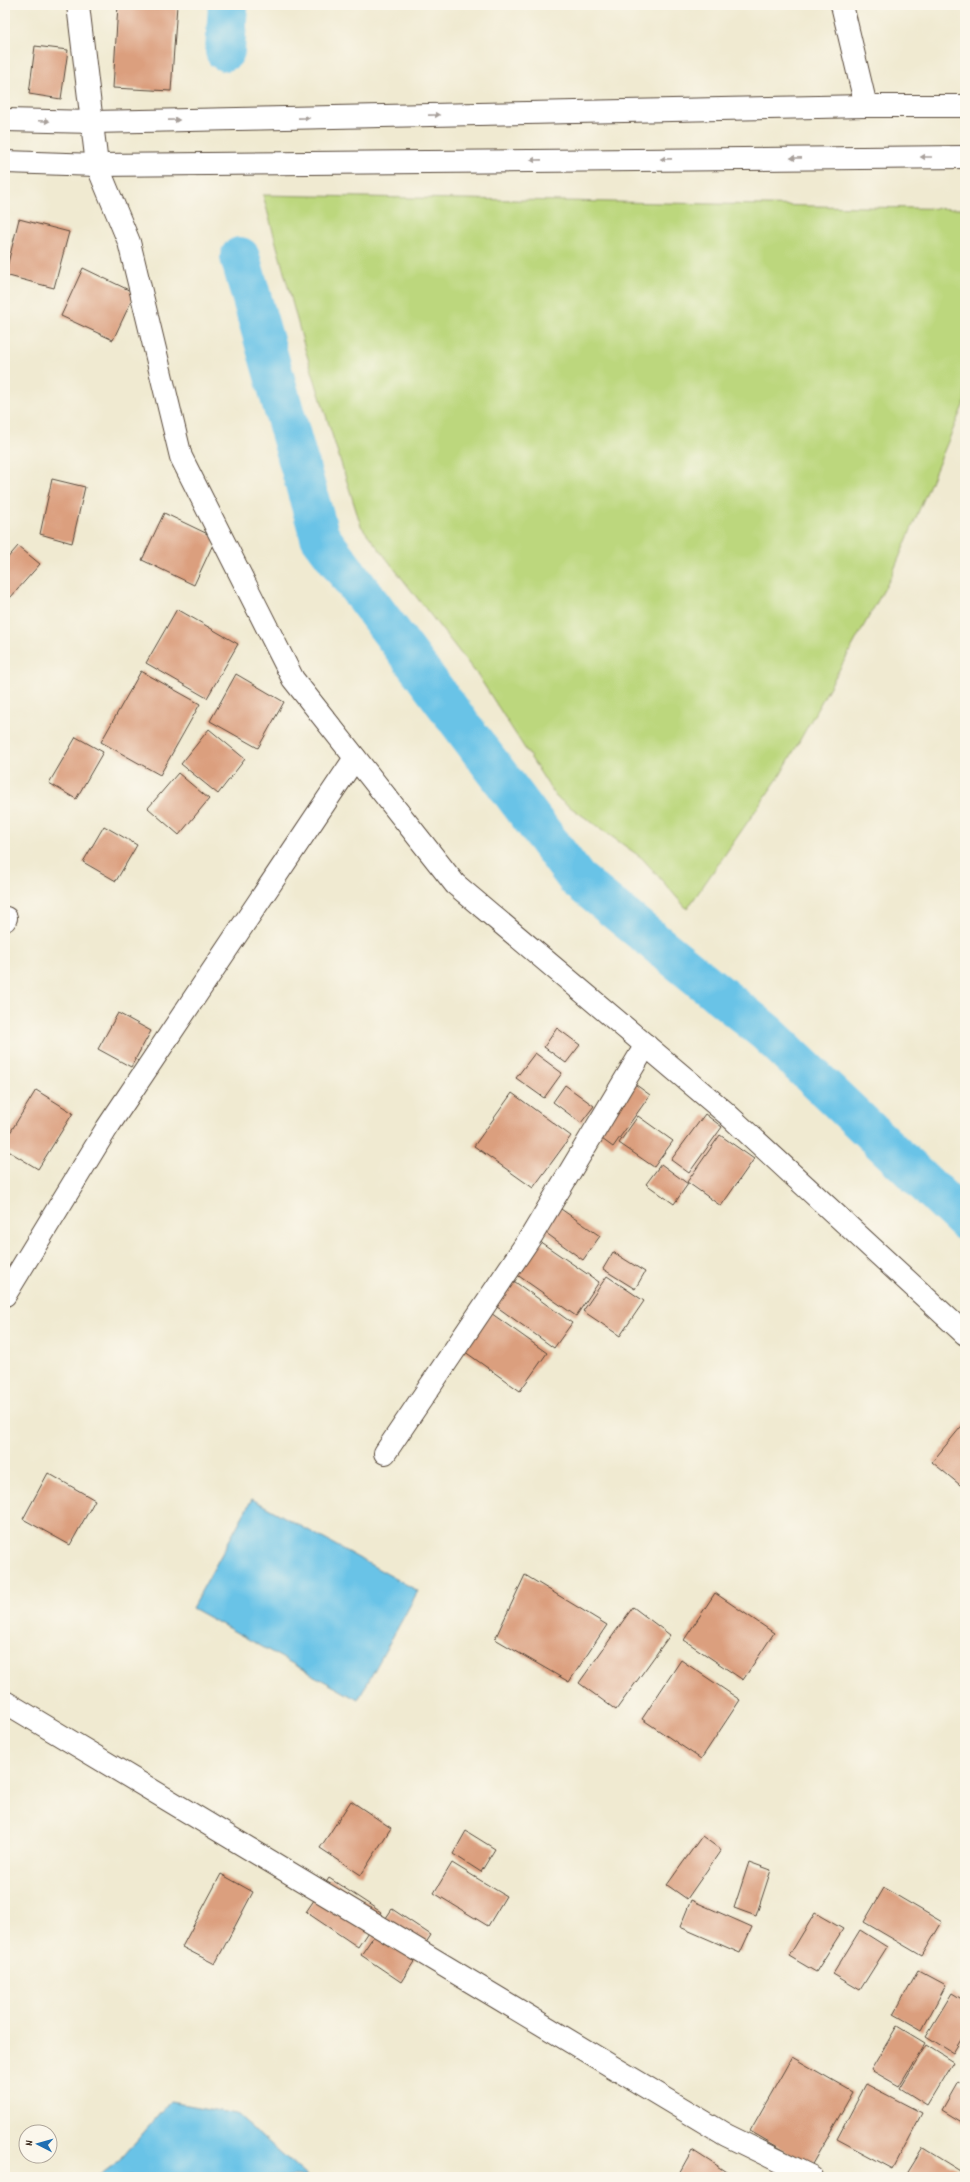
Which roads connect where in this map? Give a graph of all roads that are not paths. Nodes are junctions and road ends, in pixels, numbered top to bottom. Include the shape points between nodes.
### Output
1 (78, 5) edge
2 (842, 5) edge
3 (866, 106) junction
4 (965, 106) edge
5 (5, 120) edge
6 (93, 122) junction
7 (965, 156) edge
8 (5, 162) edge
9 (97, 165) junction
10 (355, 758) junction
11 (646, 1045) junction
12 (5, 1295) edge
13 (965, 1334) edge
14 (385, 1453) dead end
15 (5, 1702) edge
16 (812, 2177) edge

1 - 6 street
2 - 3 street
3 - 4 street
6 -> 3 street
5 -> 6 street
6 - 9 street
7 -> 9 street
8 - 9 street
9 - 10 street via 129,242 181,457 293,679
10 - 11 street via 455,884
10 - 12 street via 107,1128
11 - 13 street via 726,1113
11 - 14 street via 532,1235
15 - 16 street via 726,2135

